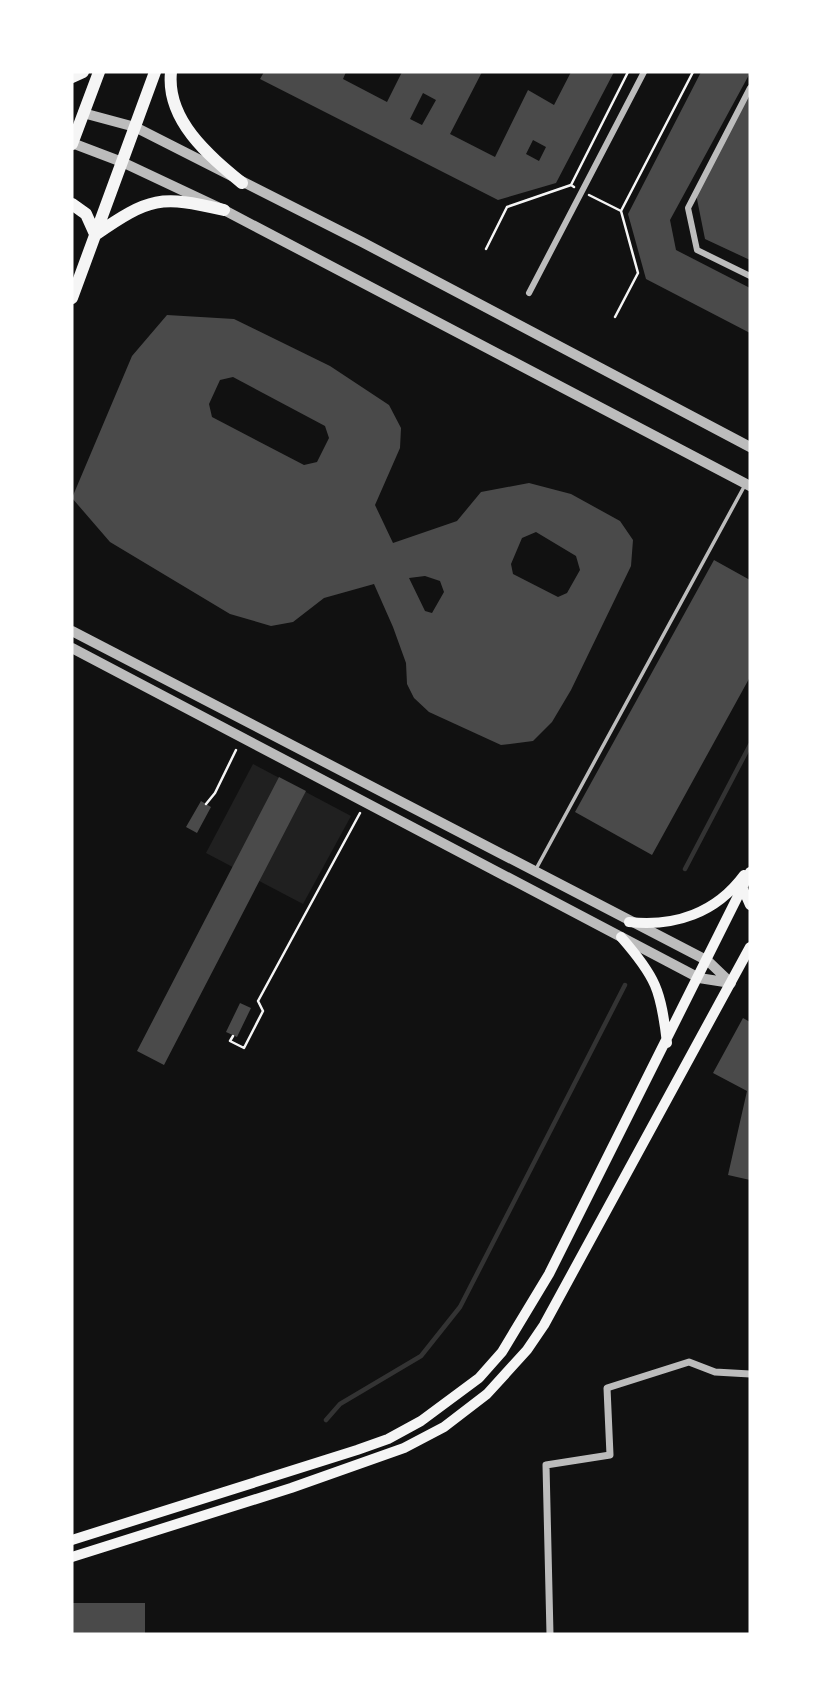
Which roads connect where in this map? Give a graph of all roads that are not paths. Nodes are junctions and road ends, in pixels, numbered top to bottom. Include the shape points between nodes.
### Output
1 (83, 72) edge
2 (99, 72) edge
3 (155, 72) edge
4 (171, 72) edge
5 (644, 72) edge
6 (72, 77) edge
7 (750, 89) edge
8 (82, 113) junction
9 (135, 127) junction
10 (72, 144) edge
11 (122, 162) junction
12 (242, 183) junction
13 (72, 204) edge
14 (225, 210) junction
15 (95, 235) junction
16 (750, 276) edge
17 (529, 293) dead end
18 (72, 298) edge
19 (750, 447) edge
20 (749, 484) edge
21 (72, 631) edge
22 (72, 648) edge
23 (750, 870) edge
24 (534, 873) junction
25 (743, 889) junction
26 (750, 905) edge
27 (629, 922) junction
28 (621, 937) junction
29 (750, 947) edge
30 (708, 961) junction
31 (699, 978) junction
32 (731, 984) junction
33 (667, 1043) junction
34 (750, 1374) edge
35 (72, 1540) edge
36 (72, 1557) edge
37 (550, 1634) edge

1 - 6 main road
2 - 8 main road
3 - 9 main road
4 - 12 main road via 172,94 187,128 208,154
5 - 17 street
7 - 16 street via 688,208 697,250
8 - 9 street
8 - 10 main road
9 - 11 main road
9 - 12 street
10 - 11 street
11 - 14 street
11 - 15 main road
12 - 19 street
13 - 15 main road via 86,214
14 - 15 main road via 158,200 138,206
14 - 20 street
15 - 18 main road
20 - 24 lane
21 - 24 street
22 - 28 street
23 - 25 main road
23 - 27 main road via 735,888 693,916 664,924
24 - 27 street
25 - 26 main road
25 - 30 main road
27 - 30 street
28 - 31 street
28 - 33 main road via 655,982
29 - 32 main road
30 - 31 main road
30 - 32 street
31 - 32 street
31 - 33 main road
32 - 36 main road via 544,1325 487,1394 444,1427 373,1461
33 - 35 main road via 519,1327 479,1378 451,1401 388,1438
34 - 37 street via 715,1372 690,1362 607,1388 610,1455 546,1465

